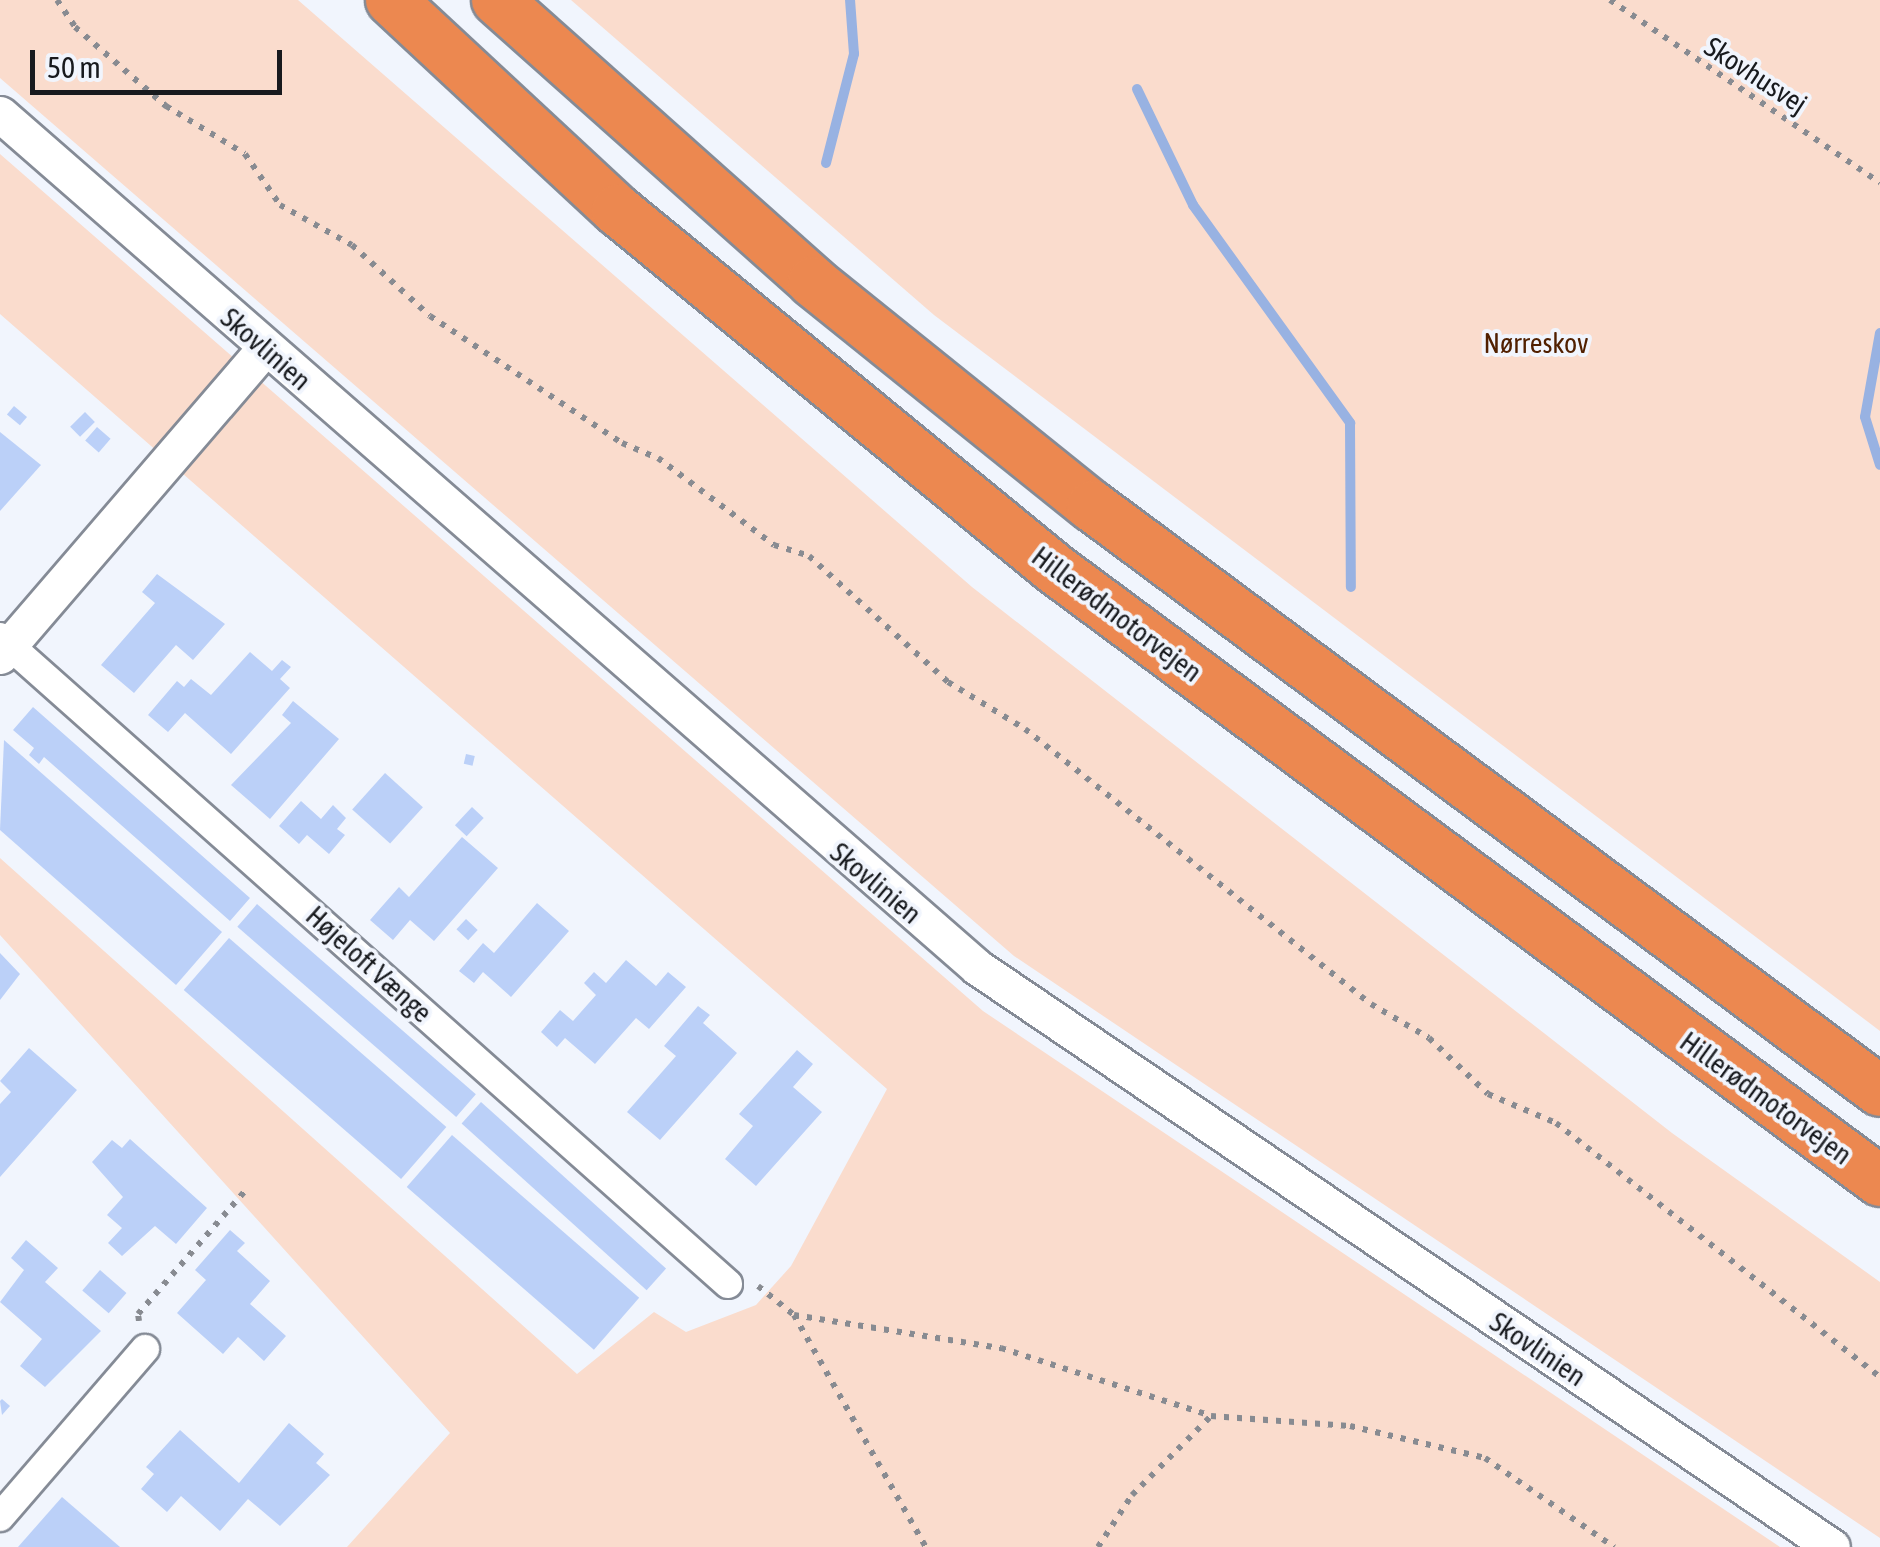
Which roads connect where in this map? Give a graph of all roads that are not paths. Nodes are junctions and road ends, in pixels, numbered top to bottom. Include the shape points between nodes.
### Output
1 (391, 0) edge
2 (497, 0) edge
3 (0, 114) edge
4 (265, 348) junction
5 (3, 646) edge
6 (1880, 1091) edge
7 (1880, 1181) edge
8 (728, 1284) road end
9 (145, 1349) road end
10 (0, 1516) edge
11 (1832, 1547) edge

1 - 7 highway, Hillerødmotorvejen via 617,210 1055,569
2 - 6 highway via 814,282 1092,506
3 - 4 street, Skovlinien
4 - 5 street, Højeloft Vænge
4 - 11 street, Skovlinien via 977,967
5 - 8 street, Højeloft Vænge
9 - 10 street

